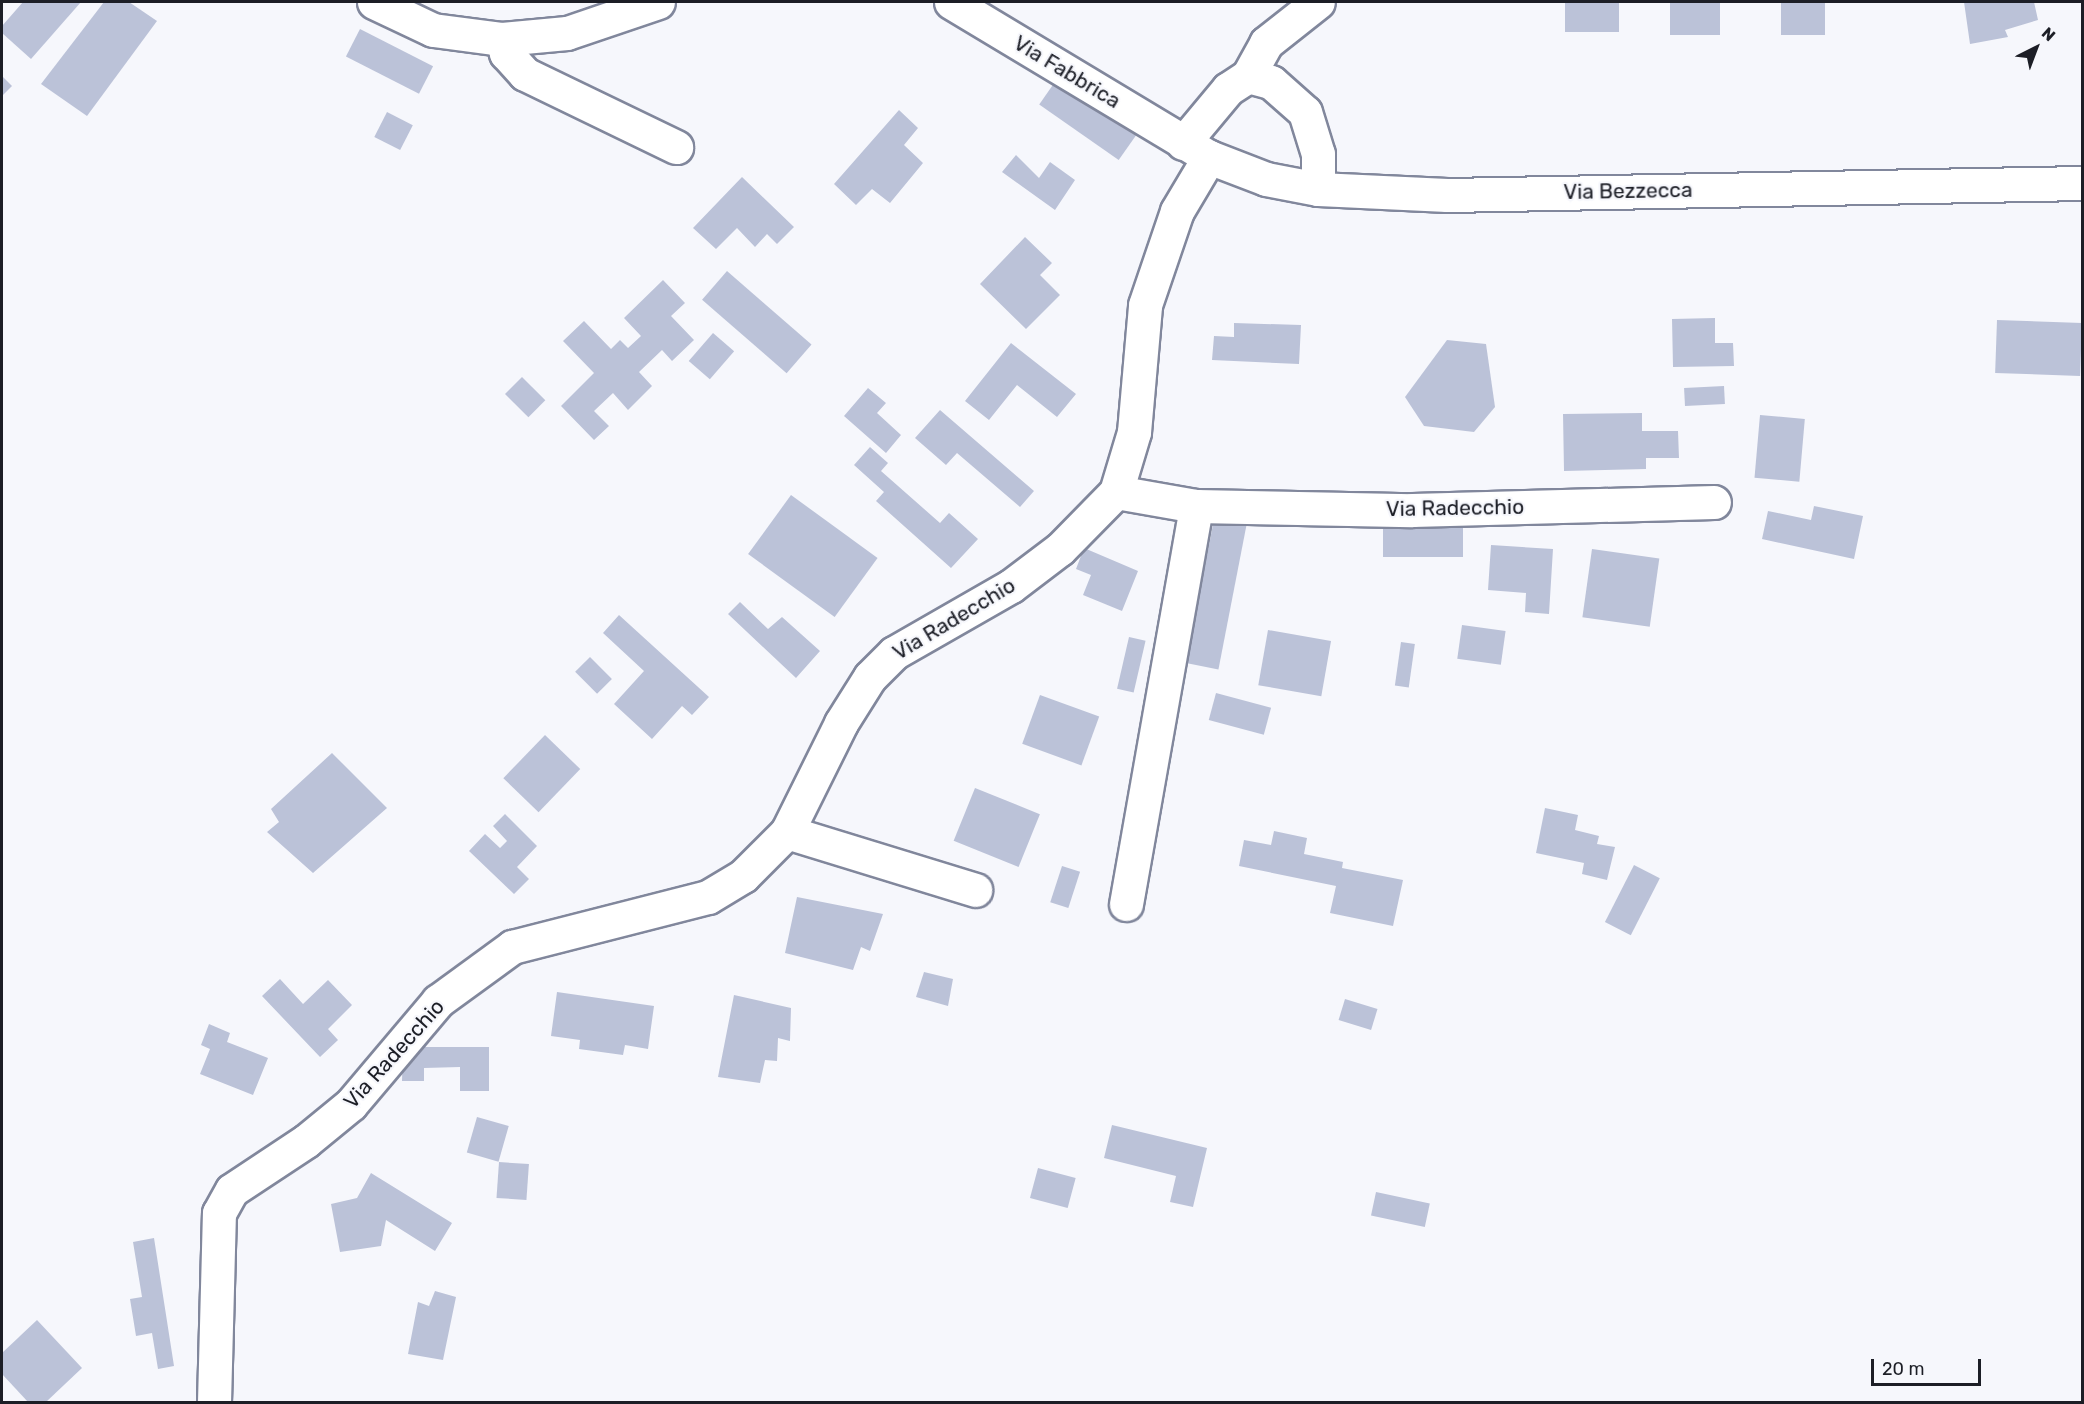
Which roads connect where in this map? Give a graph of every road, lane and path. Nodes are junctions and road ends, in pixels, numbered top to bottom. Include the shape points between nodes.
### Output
1 (374, 2) edge
2 (658, 2) edge
3 (951, 2) edge
4 (1318, 2) edge
5 (502, 39) junction
6 (1248, 76) junction
7 (676, 147) dead end
8 (1196, 150) junction
9 (2082, 183) edge
10 (1318, 189) junction
11 (1116, 492) junction
12 (1714, 502) dead end
13 (1196, 506) junction
14 (787, 832) junction
15 (975, 890) dead end
16 (1126, 904) dead end
17 (214, 1402) edge

1 - 5 street via 434,30
2 - 5 street via 567,33
3 - 8 street, Via Fabbrica
4 - 6 street, Via Radecchio via 1266,43
5 - 7 street via 506,53 525,74
6 - 8 street, Via Radecchio via 1228,89
6 - 10 street via 1271,82 1305,112 1318,154
8 - 10 street, Via Bezzecca via 1266,179
8 - 11 street, Via Radecchio via 1145,305 1134,432
9 - 10 street, Via Bezzecca via 1448,195
11 - 13 street, Via Radecchio
11 - 14 street, Via Radecchio via 1060,549 1011,586 886,661 870,677 841,723
12 - 13 street, Via Radecchio via 1412,510
13 - 16 street
14 - 15 street
14 - 17 street, Via Radecchio via 743,876 708,897 512,947 438,1001 351,1104 306,1141 232,1190 219,1213

